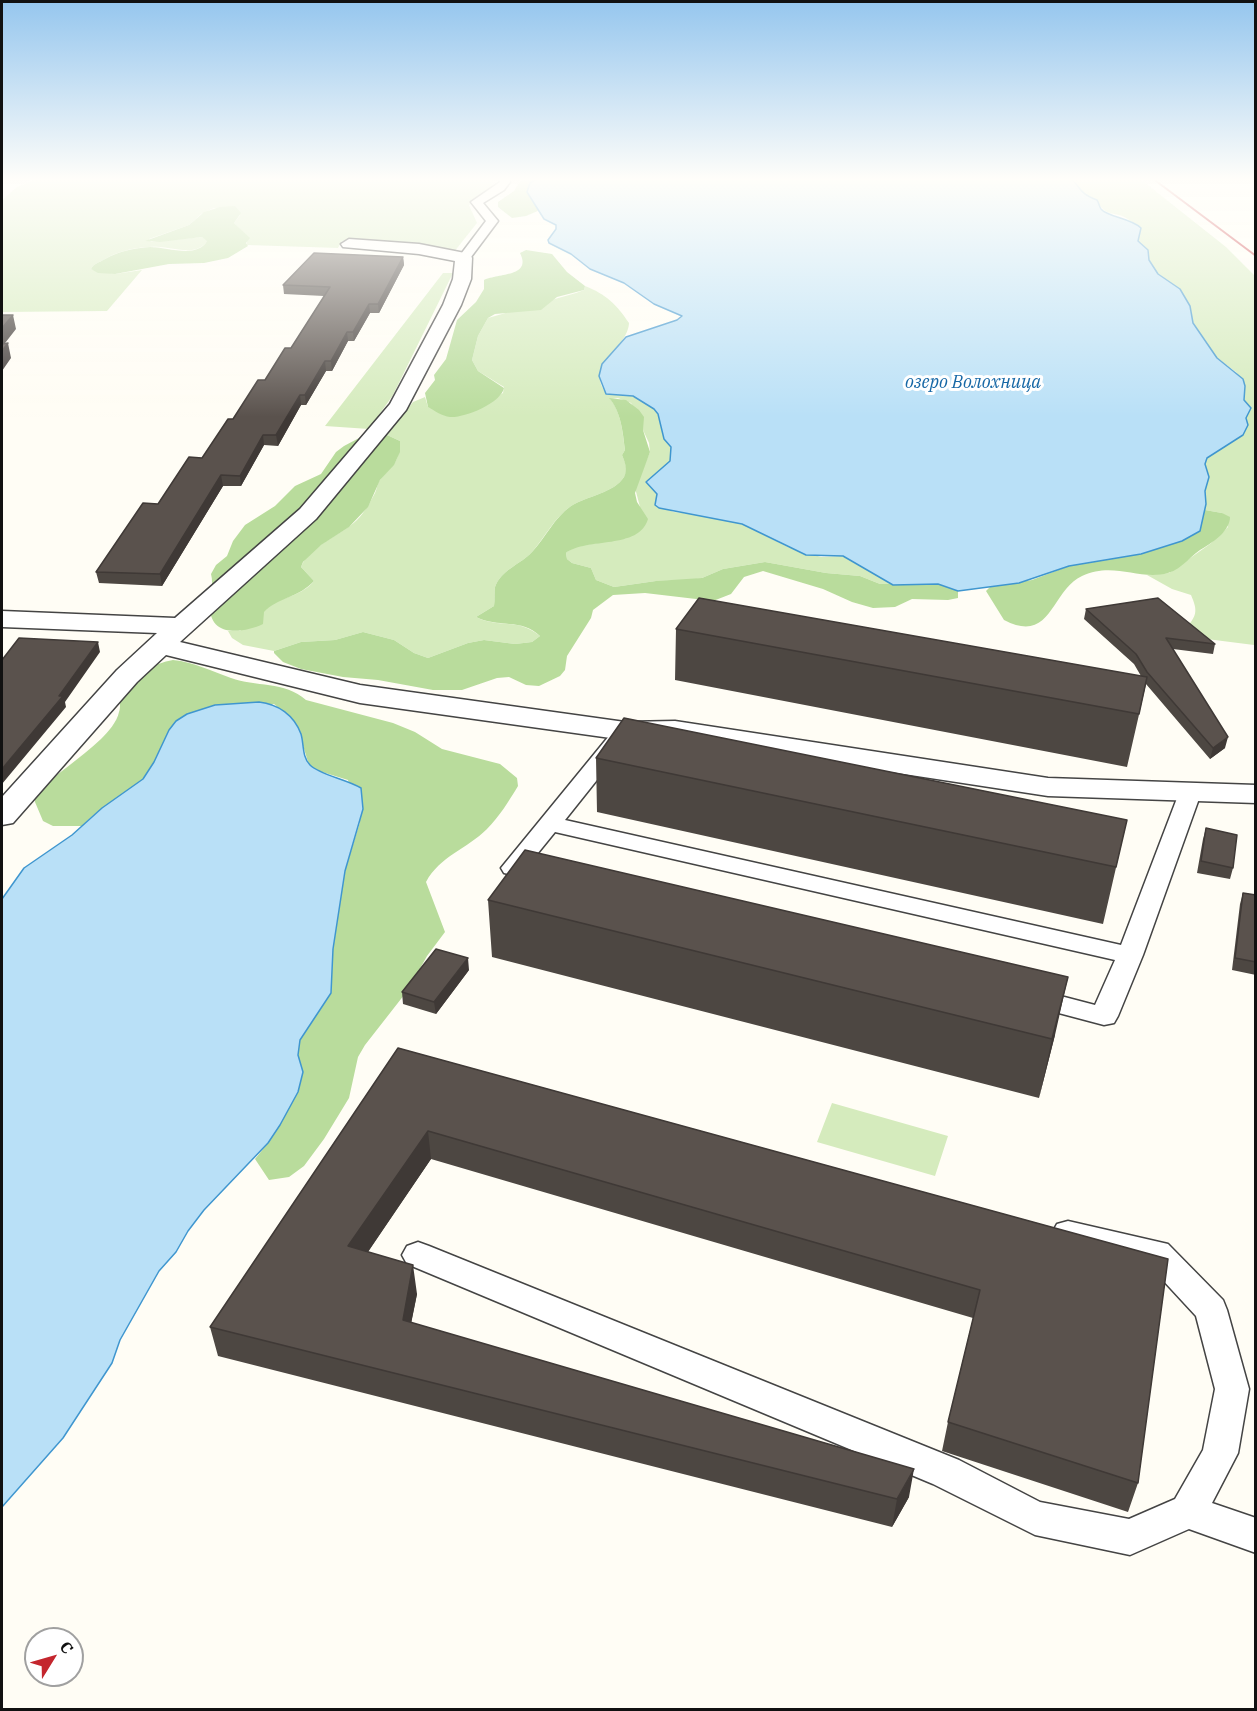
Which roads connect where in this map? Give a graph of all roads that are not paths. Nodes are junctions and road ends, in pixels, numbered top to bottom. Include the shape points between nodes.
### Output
1 (464, 258) edge
2 (2, 619) edge
3 (171, 635) junction
4 (625, 731) junction
5 (1190, 793) junction
6 (1256, 794) edge
7 (2, 816) edge
8 (548, 823) junction
9 (546, 876) edge
10 (1130, 955) junction
11 (1011, 993) edge
12 (1057, 1231) edge
13 (418, 1255) dead end
14 (1188, 1511) junction
15 (1256, 1536) edge

1 - 3 street via 462,279 452,305 399,406 308,514
2 - 3 street
3 - 4 street via 360,694
3 - 7 street via 127,676
4 - 5 street via 675,730 1048,787
4 - 8 lane
5 - 6 street
5 - 10 lane
8 - 9 lane via 513,868
8 - 10 lane
10 - 11 lane via 1104,1016
12 - 14 lane via 1157,1253 1211,1310 1232,1389 1220,1453
13 - 14 lane via 946,1472 1035,1518 1130,1537
14 - 15 lane

